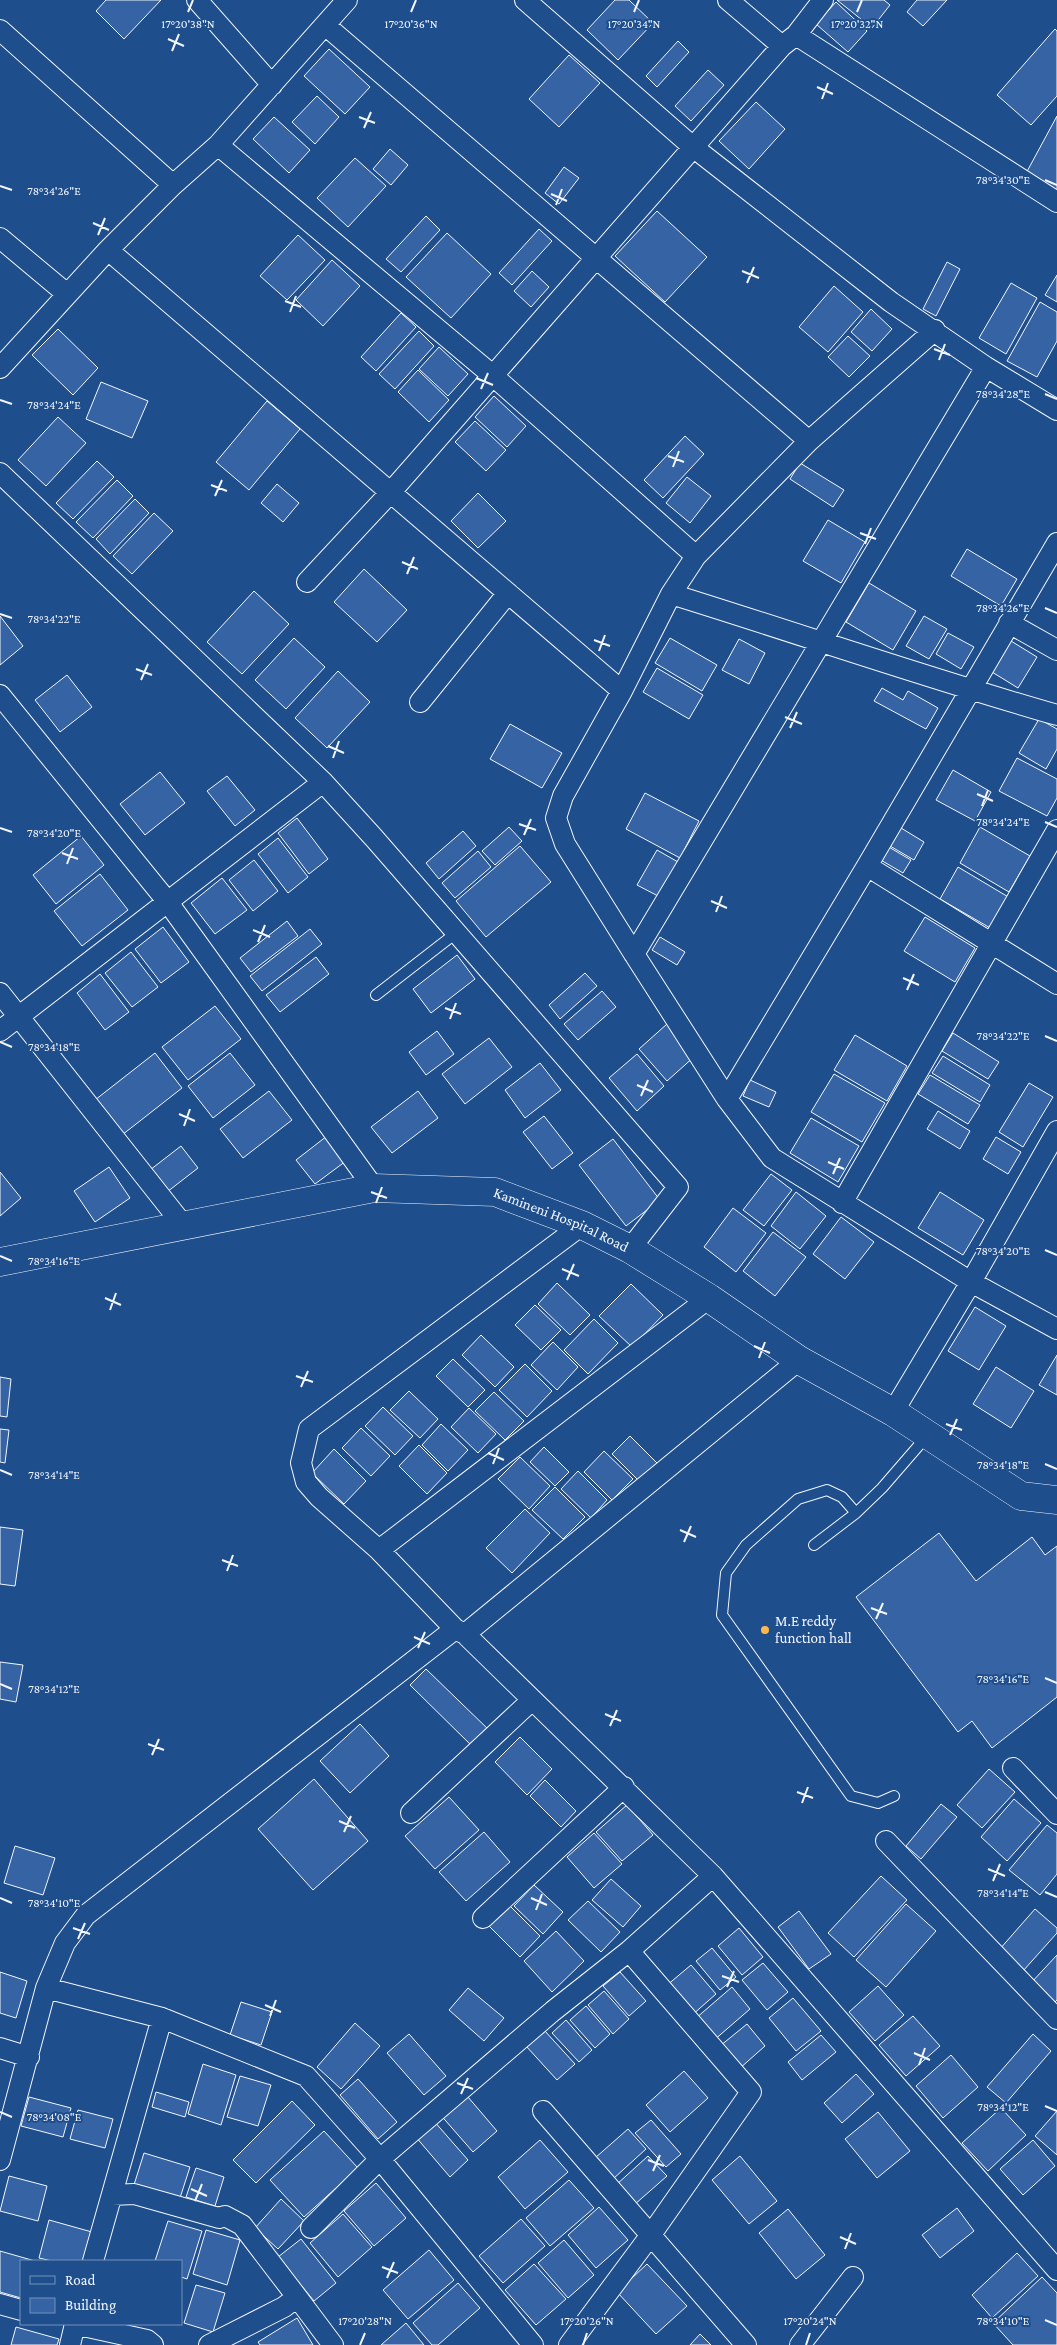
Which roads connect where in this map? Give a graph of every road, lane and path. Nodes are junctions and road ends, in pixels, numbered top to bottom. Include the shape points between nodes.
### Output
1 (198, 0) edge
2 (347, 0) edge
3 (525, 0) edge
4 (728, 0) edge
5 (823, 0) edge
6 (325, 24) junction
7 (0, 30) edge
8 (789, 40) junction
9 (272, 85) junction
10 (218, 145) junction
11 (693, 147) junction
12 (173, 185) junction
13 (1057, 202) edge
14 (0, 238) edge
15 (108, 250) junction
16 (595, 258) junction
17 (67, 294) junction
18 (935, 330) junction
19 (986, 367) junction
20 (0, 368) edge
21 (491, 374) junction
22 (1057, 410) edge
23 (809, 441) junction
24 (0, 473) edge
25 (390, 492) junction
26 (1057, 543) edge
27 (696, 556) junction
28 (307, 582) dead end
29 (508, 593) junction
30 (671, 594) junction
31 (1009, 623) junction
32 (823, 641) junction
33 (1057, 650) edge
34 (969, 690) junction
35 (622, 691) junction
36 (0, 695) edge
37 (420, 702) dead end
38 (1057, 715) edge
39 (323, 782) junction
40 (1057, 830) edge
41 (867, 866) junction
42 (167, 901) junction
43 (456, 933) junction
44 (992, 943) junction
45 (634, 954) junction
46 (1057, 984) edge
47 (0, 993) edge
48 (376, 995) dead end
49 (18, 1017) junction
50 (0, 1031) edge
51 (727, 1099) junction
52 (1057, 1131) edge
53 (374, 1188) junction
54 (842, 1203) junction
55 (582, 1225) junction
56 (184, 1226) junction
57 (630, 1249) junction
58 (0, 1262) edge
59 (971, 1282) junction
60 (709, 1298) junction
61 (1057, 1329) edge
62 (799, 1360) junction
63 (893, 1412) junction
64 (928, 1435) junction
65 (1057, 1500) edge
66 (856, 1513) junction
67 (814, 1545) dead end
68 (380, 1550) junction
69 (460, 1632) junction
70 (531, 1701) junction
71 (1012, 1768) dead end
72 (624, 1787) junction
73 (894, 1796) dead end
74 (411, 1813) dead end
75 (1057, 1814) edge
76 (886, 1842) dead end
77 (712, 1876) junction
78 (483, 1918) dead end
79 (629, 1951) junction
80 (46, 1988) junction
81 (162, 2018) junction
82 (1057, 2019) edge
83 (0, 2048) edge
84 (29, 2057) junction
85 (543, 2111) dead end
86 (380, 2159) junction
87 (0, 2160) edge
88 (112, 2195) junction
89 (311, 2228) dead end
90 (650, 2236) junction
91 (93, 2260) edge
92 (1057, 2270) edge
93 (853, 2277) dead end
94 (297, 2297) junction
95 (0, 2304) edge
96 (20, 2310) edge
97 (75, 2325) edge
98 (80, 2325) edge
99 (70, 2345) edge
100 (153, 2345) edge
101 (209, 2345) edge
102 (333, 2345) edge
103 (533, 2345) edge
104 (569, 2345) edge
105 (746, 2345) edge
106 (800, 2345) edge

1 - 9 street
2 - 6 street
3 - 11 street
4 - 8 street
5 - 8 street
6 - 9 street
6 - 16 street
7 - 12 street
8 - 11 street
8 - 13 street
9 - 10 street
10 - 12 street
10 - 21 street
11 - 16 street
11 - 18 street via 891,302
12 - 15 street
14 - 17 street
15 - 17 street
15 - 25 street
16 - 21 street
16 - 23 street
17 - 20 street
18 - 19 street
18 - 23 street
19 - 22 street
19 - 32 street
21 - 25 street
21 - 27 street
23 - 27 street
24 - 39 street
25 - 28 street
25 - 29 street
26 - 31 street
27 - 30 street
29 - 35 street
29 - 37 street
30 - 32 street
30 - 35 street
31 - 33 street
31 - 34 street
32 - 34 street
32 - 45 street
34 - 38 street
34 - 41 street
35 - 45 street via 563,796 556,818 566,844
36 - 42 street
39 - 42 street
39 - 43 street
40 - 44 street
41 - 44 street
41 - 51 street
42 - 49 street
42 - 53 street
43 - 48 lane
43 - 57 street via 678,1187
44 - 46 street
44 - 54 street
45 - 51 street
47 - 49 street
49 - 50 street
49 - 56 street
51 - 54 street via 772,1158
52 - 59 street
53 - 55 street, Kamineni Hospital Road via 495,1192
53 - 56 street, Kamineni Hospital Road
54 - 59 street
55 - 57 street, Kamineni Hospital Road
55 - 68 street via 309,1428 300,1463 306,1482
56 - 58 street, Kamineni Hospital Road
57 - 60 street, Kamineni Hospital Road
59 - 61 street
59 - 63 street
60 - 62 street, Kamineni Hospital Road
60 - 68 street
62 - 63 street, Kamineni Hospital Road
62 - 69 street
63 - 64 street, Kamineni Hospital Road
64 - 65 street, Kamineni Hospital Road via 1021,1496
64 - 66 lane
66 - 67 lane
66 - 73 lane via 842,1498 826,1490 798,1499 746,1545 726,1573 722,1615 851,1796 878,1802
68 - 69 street
69 - 70 street
69 - 80 street via 86,1915 65,1943
70 - 72 street
70 - 74 street
71 - 75 street
72 - 77 street
72 - 78 street
76 - 82 street
77 - 79 street
77 - 92 street
79 - 86 street via 553,2011
79 - 90 street via 751,2092
80 - 81 street
80 - 84 street
81 - 86 street via 306,2076
81 - 88 street
83 - 84 street
84 - 87 street
85 - 90 street
86 - 89 street
86 - 103 street
88 - 91 street
88 - 94 street via 134,2194 235,2221 242,2225
90 - 104 street
90 - 105 street
93 - 106 street
94 - 101 street via 284,2307
94 - 102 street
95 - 96 street
97 - 99 street
98 - 100 street via 147,2340

